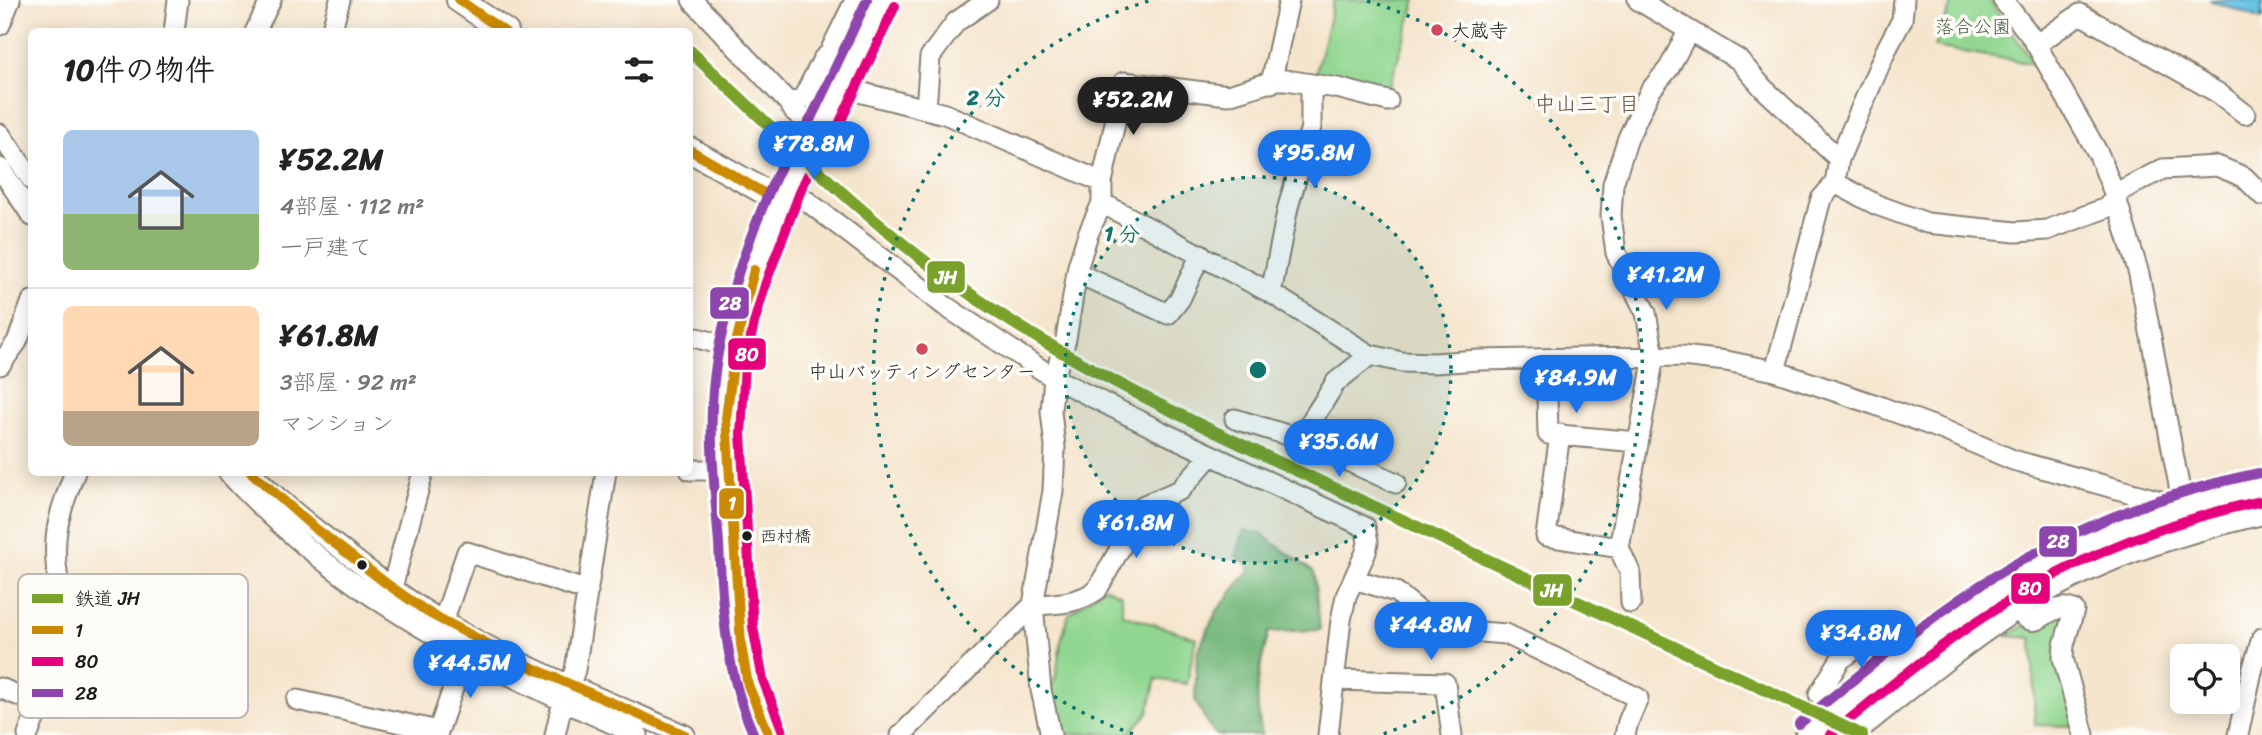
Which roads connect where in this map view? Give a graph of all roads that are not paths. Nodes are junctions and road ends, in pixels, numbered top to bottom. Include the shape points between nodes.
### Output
1 (10, 0) edge
2 (178, 0) edge
3 (271, 0) edge
4 (340, 0) edge
5 (459, 0) edge
6 (988, 0) edge
7 (1289, 0) edge
8 (1904, 0) edge
9 (2003, 0) edge
10 (694, 1) edge
11 (874, 2) edge
12 (1645, 2) edge
13 (0, 25) edge
14 (174, 28) edge
15 (258, 28) edge
16 (332, 28) edge
17 (500, 28) edge
18 (1688, 32) junction
19 (2036, 45) junction
20 (834, 49) junction
21 (1271, 83) junction
22 (1311, 85) junction
23 (851, 91) junction
24 (1388, 101) dead end
25 (788, 102) junction
26 (926, 108) junction
27 (2245, 114) dead end
28 (0, 134) edge
29 (811, 134) junction
30 (693, 151) edge
31 (1839, 159) junction
32 (0, 168) edge
33 (28, 174) edge
34 (1102, 182) junction
35 (1835, 183) junction
36 (777, 193) junction
37 (2262, 195) edge
38 (2116, 198) junction
39 (1102, 203) junction
40 (28, 210) edge
41 (1201, 254) junction
42 (1077, 273) junction
43 (1271, 293) junction
44 (28, 312) edge
45 (693, 337) edge
46 (734, 348) junction
47 (1370, 355) junction
48 (1654, 356) junction
49 (1546, 359) junction
50 (0, 365) edge
51 (1776, 371) junction
52 (1054, 378) junction
53 (1235, 419) dead end
54 (1560, 434) junction
55 (1300, 439) junction
56 (1638, 442) junction
57 (1211, 455) junction
58 (693, 470) edge
59 (729, 470) junction
60 (73, 476) edge
61 (232, 476) edge
62 (255, 476) edge
63 (422, 476) edge
64 (605, 476) edge
65 (1396, 484) dead end
66 (2262, 488) edge
67 (2182, 507) junction
68 (2262, 512) edge
69 (2190, 531) junction
70 (1619, 548) junction
71 (58, 574) edge
72 (1354, 579) junction
73 (392, 589) junction
74 (588, 591) junction
75 (1630, 603) dead end
76 (1033, 605) junction
77 (2016, 607) junction
78 (443, 622) junction
79 (2262, 638) edge
80 (465, 654) junction
81 (1909, 654) junction
82 (1334, 680) junction
83 (0, 688) edge
84 (568, 694) junction
85 (1819, 694) dead end
86 (18, 696) edge
87 (297, 700) dead end
88 (34, 718) edge
89 (437, 733) edge
90 (29, 735) edge
91 (555, 735) edge
92 (638, 735) edge
93 (685, 735) edge
94 (769, 735) edge
95 (901, 735) edge
96 (1051, 735) edge
97 (1328, 735) edge
98 (1452, 735) edge
99 (1625, 735) edge
100 (1808, 735) edge
101 (1849, 735) edge
102 (2084, 735) edge
103 (2238, 735) edge

1 - 13 street
2 - 14 street
3 - 15 street
4 - 16 street
5 - 17 main road
6 - 26 street via 956,22 930,57
7 - 21 street
8 - 31 street via 1902,20
9 - 19 street
10 - 25 street
11 - 20 main road
11 - 23 main road
12 - 18 street
18 - 31 street via 1739,60
18 - 48 street via 1669,68 1650,91 1613,184 1616,253 1646,313
19 - 27 street via 2080,14 2218,93
19 - 38 street via 2099,155
20 - 23 main road via 833,64
20 - 25 street via 823,59 803,97
21 - 22 street via 1286,80
21 - 34 street via 1228,95 1124,82
22 - 24 street
22 - 43 street via 1311,127 1288,207
23 - 26 street
23 - 29 main road via 820,131
25 - 29 street
26 - 34 street
28 - 33 street
29 - 36 main road
30 - 36 main road
31 - 35 street
32 - 40 street
34 - 39 street
35 - 38 street via 1927,223 2016,232 2047,230 2106,208
35 - 51 street via 1821,199
36 - 46 main road via 749,250 754,270
36 - 52 street
37 - 38 street via 2244,177 2217,166 2163,169 2122,190
38 - 67 street via 2139,274
39 - 41 street
39 - 42 street
41 - 42 street via 1168,314
41 - 43 street
42 - 52 street
43 - 47 street
44 - 50 street via 17,342
45 - 46 street
46 - 59 main road via 726,418
47 - 49 street via 1434,363
47 - 55 street via 1336,382
48 - 49 street
48 - 51 street via 1726,361
48 - 56 street
49 - 54 street via 1548,434
51 - 67 street via 1899,413 2013,460
52 - 57 street
52 - 76 street via 1053,491
53 - 55 street
54 - 56 street
54 - 70 street via 1546,536
55 - 65 street
56 - 70 street
57 - 72 street via 1365,527 1366,552
57 - 76 street via 1180,489 1144,505 1097,590 1075,602
58 - 59 street
59 - 94 main road via 741,645 748,685
60 - 71 street via 59,513
61 - 80 street via 297,539 355,585
62 - 73 street via 272,495
63 - 73 street
64 - 74 street
66 - 67 main road
67 - 69 street
67 - 81 main road via 2068,552 2009,584
68 - 69 main road
69 - 77 main road via 2090,568
70 - 75 street via 1630,572
72 - 82 street via 1341,620
72 - 99 street via 1396,592 1441,629 1506,634 1638,698
73 - 78 street
74 - 78 street via 467,552
74 - 84 street
76 - 95 street
76 - 96 street via 1041,690
77 - 101 main road
77 - 102 street via 2030,621 2061,608 2074,610 2063,659
78 - 84 street
79 - 103 street
80 - 84 street
80 - 89 street
81 - 85 street via 1887,636 1868,640 1840,660
81 - 100 main road
82 - 97 street
82 - 98 street via 1445,682
83 - 86 street
84 - 91 street
84 - 92 street
84 - 93 street
87 - 89 street
88 - 90 street

